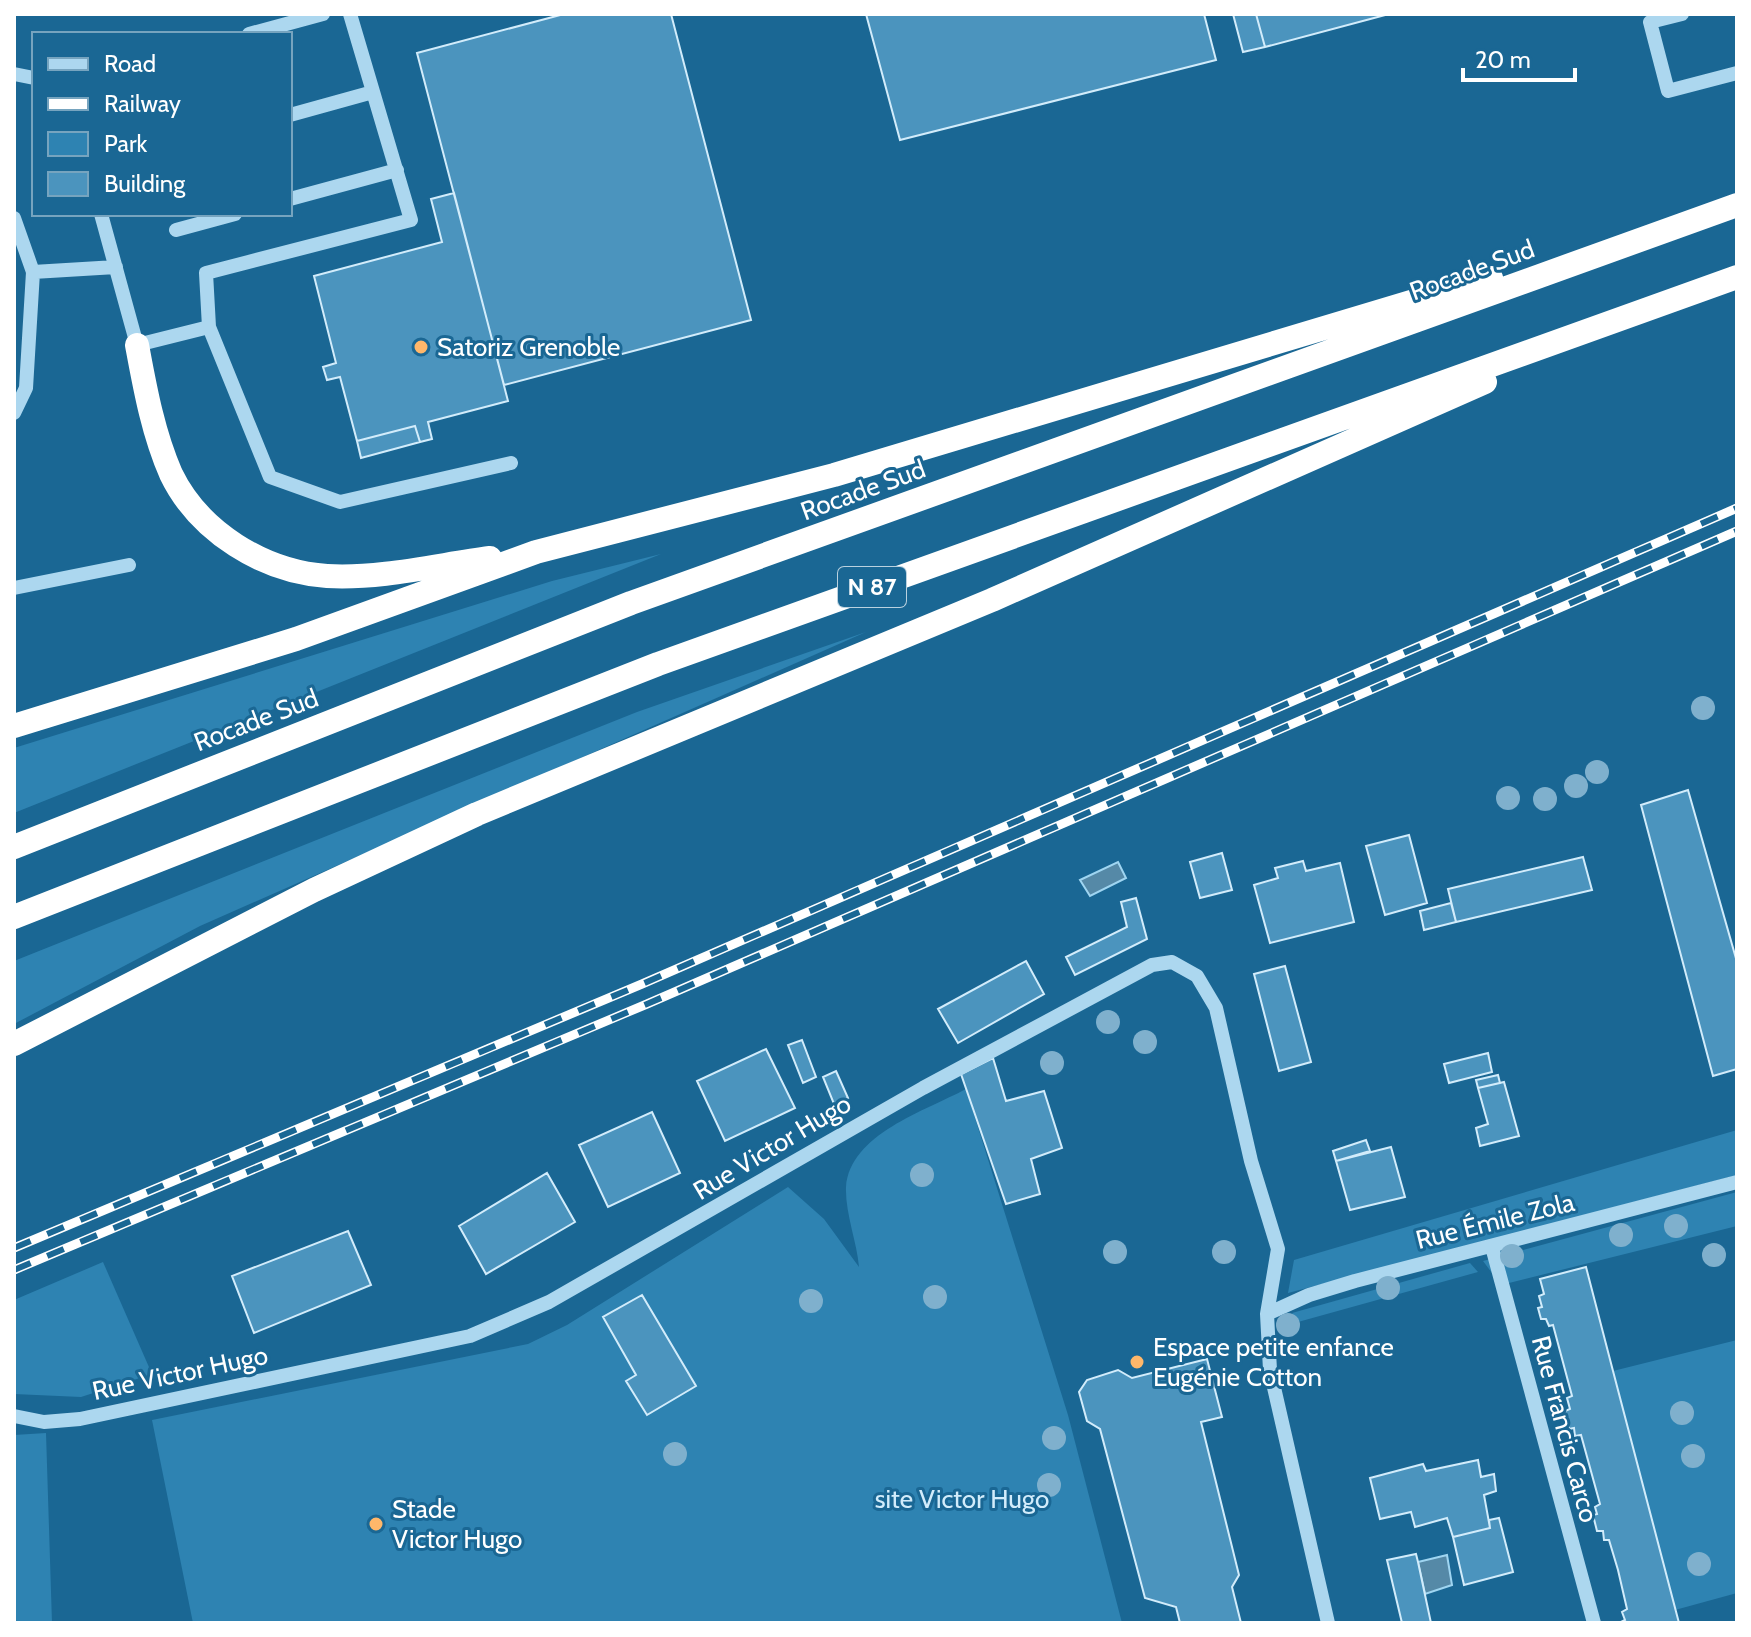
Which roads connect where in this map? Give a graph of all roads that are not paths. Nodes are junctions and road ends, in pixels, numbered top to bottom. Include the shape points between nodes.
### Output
1 (323, 14) edge
2 (350, 14) edge
3 (1682, 14) edge
4 (256, 32) edge
5 (1737, 73) edge
6 (373, 92) junction
7 (292, 114) edge
8 (397, 170) junction
9 (292, 198) edge
10 (1726, 208) edge
11 (102, 216) edge
12 (228, 216) edge
13 (14, 218) edge
14 (176, 230) dead end
15 (116, 267) junction
16 (33, 272) junction
17 (1737, 277) edge
18 (1670, 301) junction
19 (209, 327) junction
20 (137, 345) junction
21 (14, 413) edge
22 (511, 463) dead end
23 (536, 552) junction
24 (129, 565) dead end
25 (14, 588) edge
26 (14, 726) edge
27 (14, 847) edge
28 (14, 917) edge
29 (14, 1044) edge
30 (1737, 1182) edge
31 (1492, 1247) junction
32 (1267, 1314) junction
33 (14, 1416) edge
34 (1328, 1623) edge
35 (1594, 1623) edge

1 - 4 street
2 - 6 street
3 - 5 street via 1650,22 1668,91
6 - 7 street
6 - 8 street
8 - 9 street
8 - 19 street via 411,220 206,273
10 - 23 highway via 834,475
10 - 27 highway, Rocade Sud / N 87 via 631,603
11 - 15 street
12 - 14 street
13 - 16 street
15 - 16 street
15 - 20 street
16 - 21 street via 26,388
17 - 18 highway, N 87
18 - 28 highway, N 87 via 658,664
18 - 29 highway via 992,600 477,814 314,890
19 - 20 street
19 - 22 street via 270,477 340,502
20 - 23 highway via 149,406 172,476 216,529 264,561 298,573 368,575
23 - 26 highway via 296,639
24 - 25 street
30 - 31 street, Rue Émile Zola
31 - 32 street, Rue Émile Zola via 1355,1281
31 - 35 street, Rue Francis Carco
32 - 33 street, Rue Victor Hugo via 1278,1249 1251,1161 1216,1008 1197,976 1172,962 1152,965 923,1088 549,1302 470,1336 80,1419 44,1422
32 - 34 street, Rue Victor Hugo via 1270,1370

